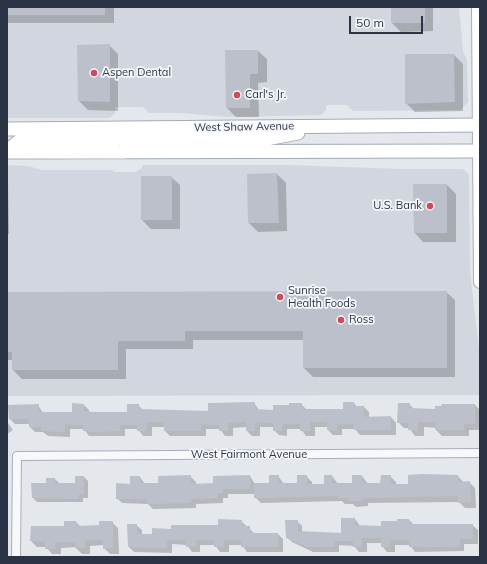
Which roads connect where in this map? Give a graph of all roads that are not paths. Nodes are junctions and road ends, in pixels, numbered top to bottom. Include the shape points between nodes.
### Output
1 (478, 7) edge
2 (335, 125) junction
3 (479, 125) edge
4 (131, 128) junction
5 (7, 129) edge
6 (479, 151) edge
7 (7, 152) edge
8 (124, 152) junction
9 (480, 282) edge
10 (480, 453) edge
11 (16, 557) edge

1 - 3 main road
2 - 3 main road, West Shaw Avenue
2 - 4 main road, West Shaw Avenue
2 - 8 main road via 266,139 137,140 128,144
3 - 6 main road
4 - 5 main road, West Shaw Avenue
4 - 7 main road via 125,136 116,140 19,141
6 - 8 main road
6 - 9 main road
7 - 8 main road
10 - 11 street, West Fairmont Avenue via 17,456

